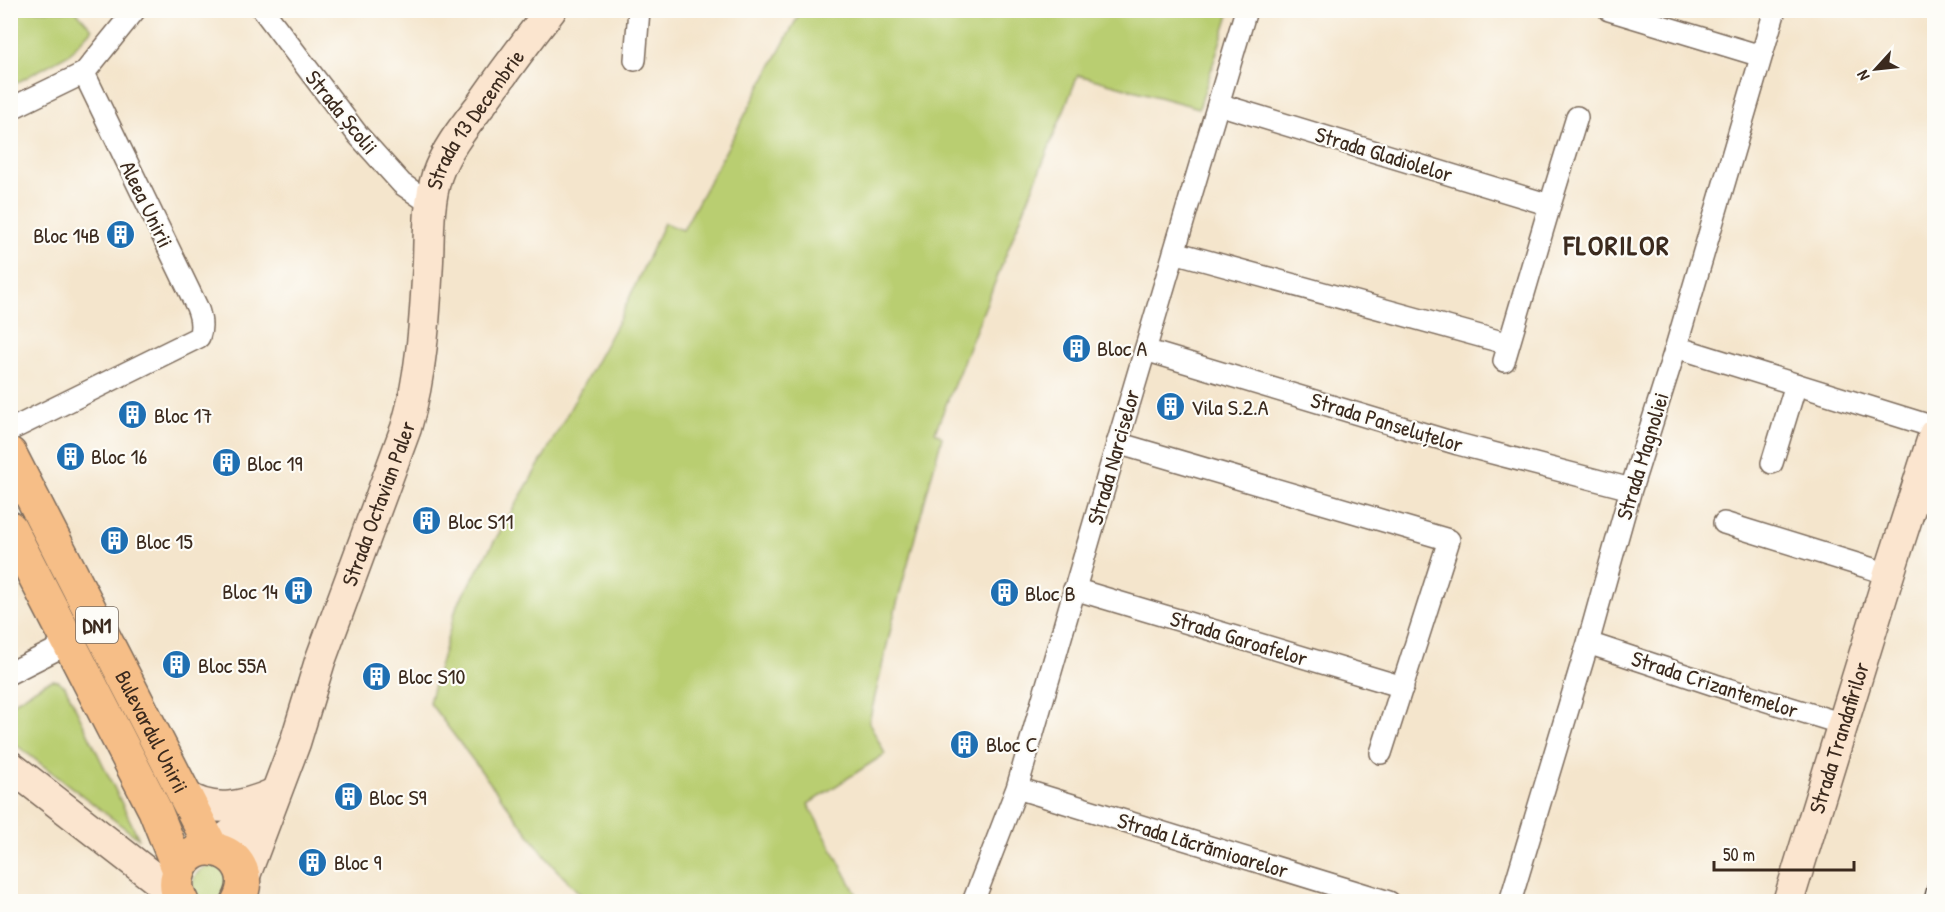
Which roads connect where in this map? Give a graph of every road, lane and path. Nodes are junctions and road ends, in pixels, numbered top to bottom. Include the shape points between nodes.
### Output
1 (135, 10) edge
2 (263, 10) edge
3 (551, 10) edge
4 (639, 10) edge
5 (1246, 10) edge
6 (1609, 10) edge
7 (1775, 10) edge
8 (1761, 56) junction
9 (635, 60) dead end
10 (84, 73) junction
11 (1218, 104) junction
12 (10, 109) edge
13 (1577, 117) dead end
14 (431, 204) junction
15 (1550, 205) junction
16 (1174, 252) junction
17 (1676, 347) junction
18 (1145, 350) junction
19 (1796, 384) junction
20 (1935, 427) edge
21 (10, 430) edge
22 (1935, 434) edge
23 (1117, 443) junction
24 (10, 454) edge
25 (1772, 463) dead end
26 (1631, 489) junction
27 (1724, 523) dead end
28 (10, 528) edge
29 (1889, 574) junction
30 (1074, 589) junction
31 (69, 643) junction
32 (1588, 643) junction
33 (10, 674) edge
34 (1403, 687) junction
35 (1843, 724) junction
36 (1381, 753) dead end
37 (10, 766) edge
38 (1017, 788) junction
39 (275, 793) junction
40 (185, 795) junction
41 (212, 848) junction
42 (180, 890) edge
43 (243, 893) edge
44 (973, 902) edge
45 (1389, 902) edge
46 (1510, 902) edge
47 (1788, 902) edge

1 - 10 street
2 - 14 street, Strada Școlii via 358,135 402,184
3 - 14 main road, Strada 13 Decembrie via 450,148 437,175
4 - 9 street
5 - 11 street, Strada Narciselor
6 - 8 street
7 - 8 street, Strada Magnoliei
8 - 17 street, Strada Magnoliei
10 - 12 street
10 - 21 street, Aleea Unirii via 197,307 201,319 199,337
11 - 15 street, Strada Gladiolelor
11 - 16 street, Strada Narciselor
13 - 15 street
14 - 39 main road, Strada Octavian Paler via 423,339 413,402
15 - 16 street via 1507,352
16 - 18 street, Strada Narciselor
17 - 19 street
17 - 26 street, Strada Magnoliei
18 - 23 street, Strada Narciselor
18 - 26 street, Strada Panseluțelor via 1458,444
19 - 20 street
19 - 25 street
22 - 29 main road, Strada Trandafirilor
23 - 30 street, Strada Narciselor
23 - 34 street via 1449,540
24 - 40 main road, Bulevardul Unirii / DN1
26 - 32 street, Strada Magnoliei
27 - 29 street
28 - 31 main road, Bulevardul Unirii / DN1
29 - 35 main road, Strada Trandafirilor
30 - 34 street, Strada Garoafelor
30 - 38 street, Strada Narciselor
31 - 33 street
31 - 42 main road, Bulevardul Unirii / DN1 via 154,810
32 - 35 street, Strada Crizantemelor
32 - 46 street, Strada Magnoliei
34 - 36 street
35 - 47 main road, Strada Trandafirilor
37 - 42 main road
38 - 44 street, Strada Narciselor
38 - 45 street, Strada Lăcrămioarelor
39 - 40 main road via 246,805 228,807 202,804
39 - 41 main road via 251,818
39 - 43 main road, Strada Octavian Paler
40 - 41 main road, Bulevardul Unirii / DN1
41 - 42 main road via 202,849 184,861
41 - 43 main road via 224,851 240,867

